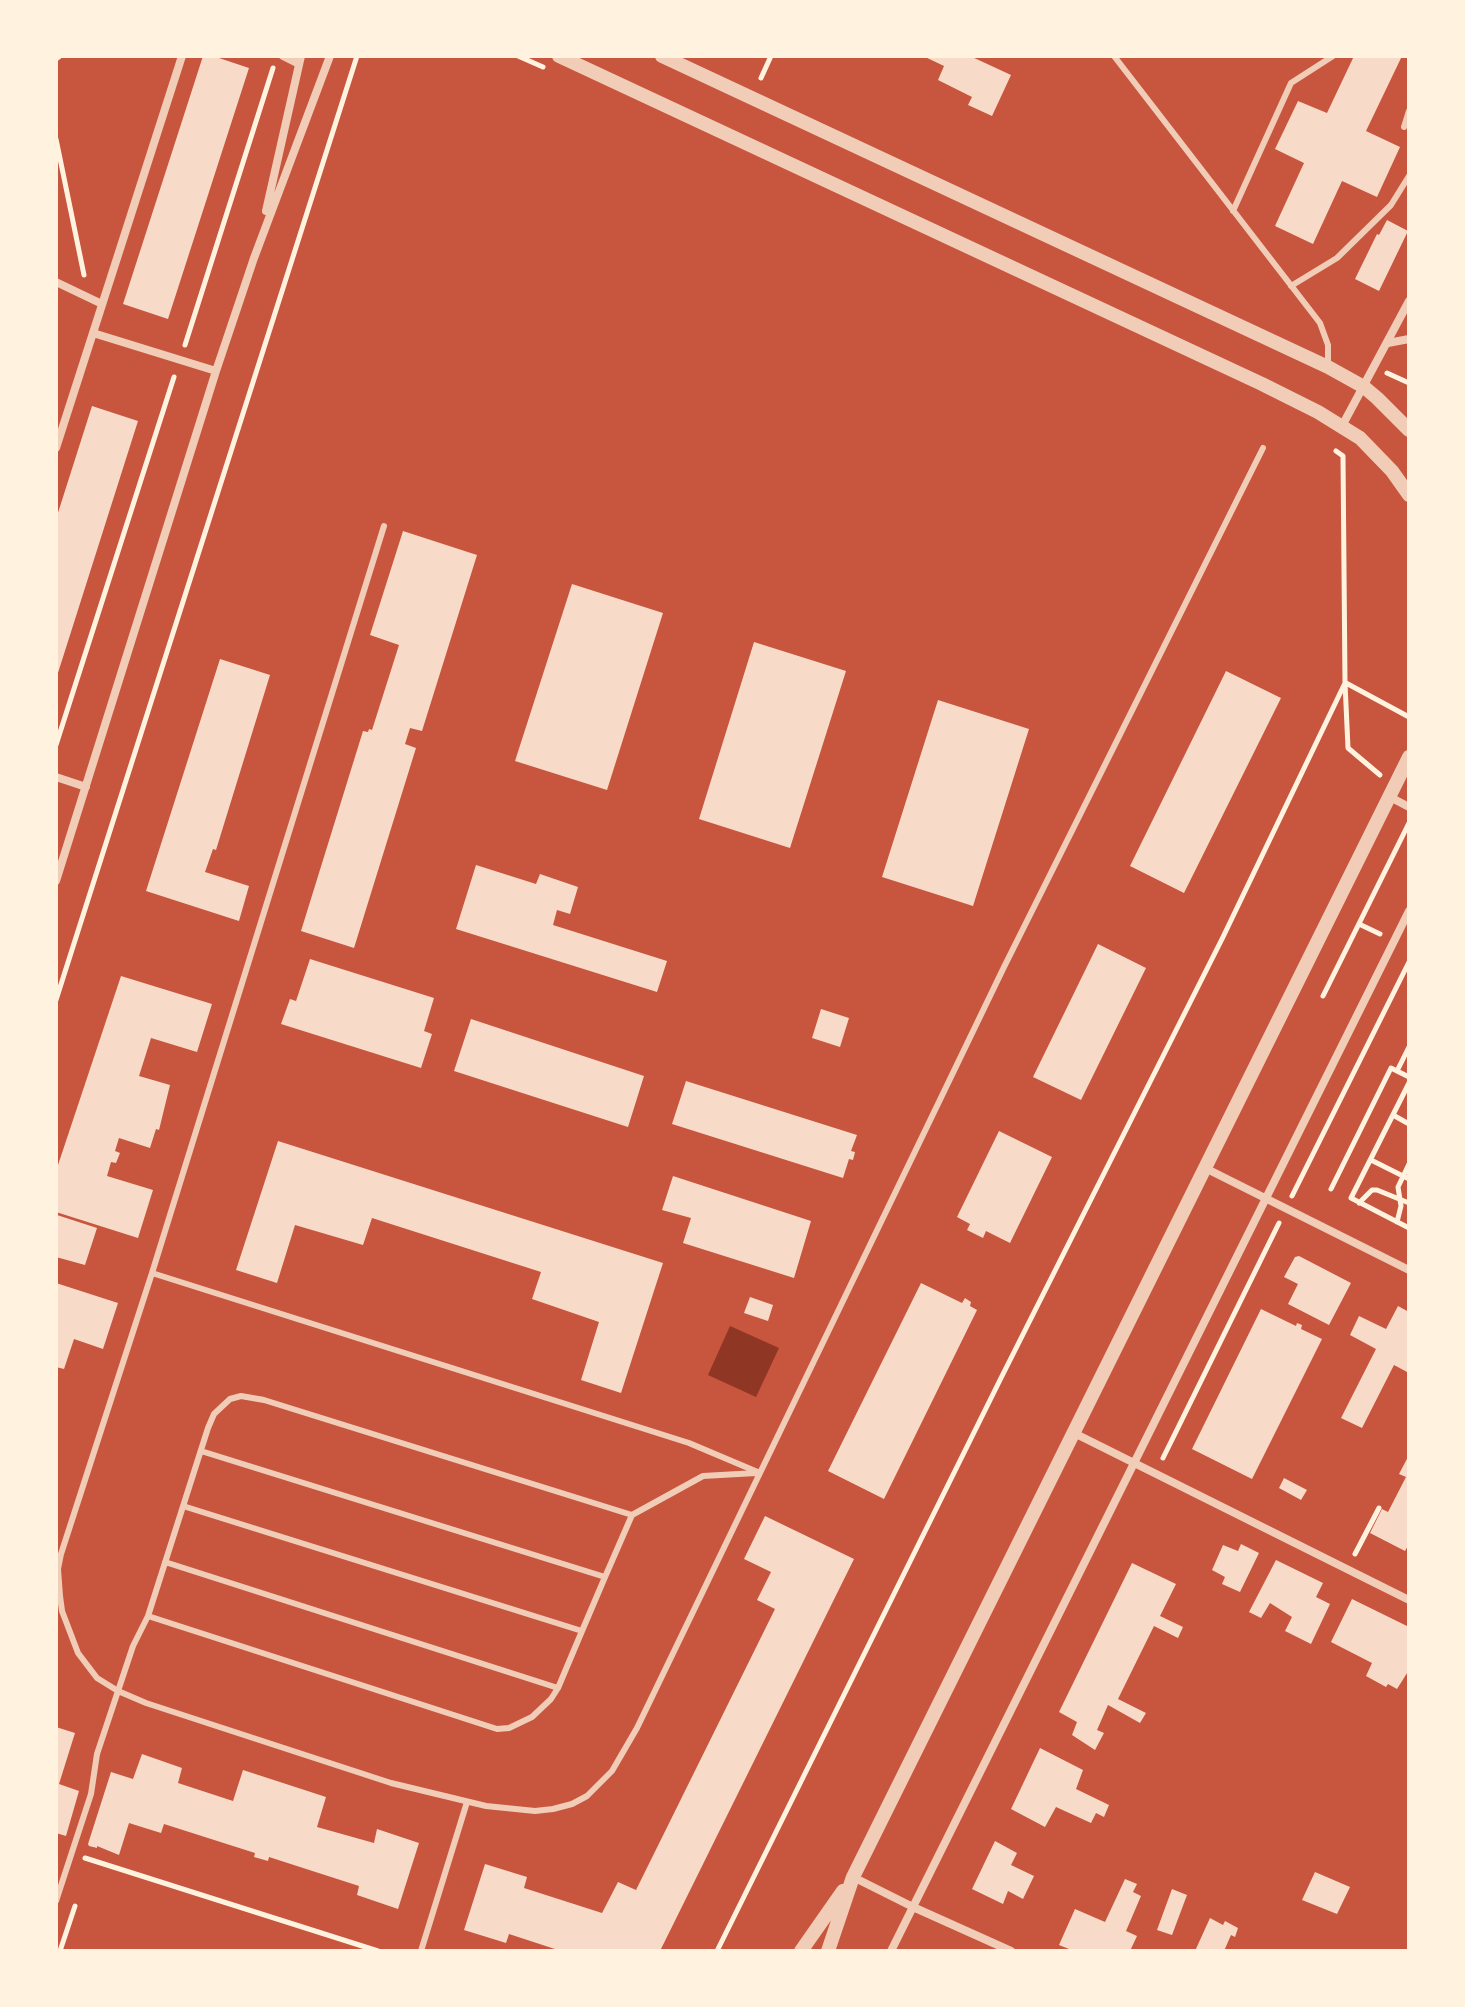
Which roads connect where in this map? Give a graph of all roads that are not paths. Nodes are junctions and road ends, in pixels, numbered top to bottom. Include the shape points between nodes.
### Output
1 (182, 56) edge
2 (280, 56) edge
3 (330, 56) edge
4 (559, 56) edge
5 (662, 56) edge
6 (1114, 56) edge
7 (1333, 56) edge
8 (300, 60) edge
9 (1409, 111) edge
10 (1404, 127) dead end
11 (1409, 176) edge
12 (1233, 211) junction
13 (254, 258) junction
14 (56, 282) edge
15 (1291, 286) junction
16 (1409, 301) edge
17 (102, 304) junction
18 (93, 333) junction
19 (1409, 339) edge
20 (1388, 343) junction
21 (1328, 367) junction
22 (216, 371) junction
23 (1364, 387) junction
24 (1342, 426) junction
25 (1409, 430) edge
26 (56, 448) edge
27 (1263, 448) dead end
28 (1409, 495) edge
29 (384, 526) dead end
30 (1409, 757) edge
31 (56, 777) edge
32 (86, 787) junction
33 (1390, 797) junction
34 (1409, 807) edge
35 (56, 881) edge
36 (1409, 911) edge
37 (1205, 1168) junction
38 (1266, 1198) junction
39 (1409, 1270) edge
40 (152, 1273) junction
41 (1074, 1433) junction
42 (201, 1451) junction
43 (1134, 1463) junction
44 (760, 1473) junction
45 (183, 1506) junction
46 (632, 1515) junction
47 (165, 1562) junction
48 (605, 1577) junction
49 (1409, 1600) edge
50 (148, 1616) junction
51 (582, 1631) junction
52 (558, 1688) junction
53 (118, 1691) junction
54 (467, 1802) junction
55 (853, 1877) junction
56 (56, 1901) edge
57 (913, 1907) junction
58 (421, 1951) edge
59 (801, 1951) edge
60 (828, 1951) edge
61 (891, 1951) edge
62 (1011, 1951) edge

1 - 17 street
2 - 8 street
3 - 13 street
4 - 24 street
5 - 21 street
6 - 12 lane
7 - 12 lane via 1291,83
8 - 13 street
9 - 10 lane
11 - 15 lane via 1391,205 1337,258
12 - 15 lane
13 - 22 street
14 - 17 street
15 - 21 lane via 1323,331
16 - 20 street
17 - 18 street
18 - 22 street
18 - 26 street
19 - 20 street
20 - 23 street
21 - 23 street
22 - 32 street
23 - 24 street
23 - 25 street
24 - 28 street via 1375,452
27 - 44 lane
29 - 40 lane
30 - 33 street
31 - 32 street
32 - 35 street
33 - 34 street
33 - 37 street
36 - 38 street
37 - 38 street
37 - 41 street
38 - 39 street
38 - 43 street
40 - 44 lane via 689,1443
40 - 53 lane via 58,1569 62,1611 78,1653 97,1678
41 - 43 street
41 - 55 street
42 - 45 lane
42 - 46 lane via 222,1405 253,1397
42 - 48 lane
43 - 49 street
43 - 57 street
44 - 46 lane via 703,1476
44 - 54 lane via 612,1771 587,1796 553,1809 520,1811
45 - 47 lane
45 - 51 lane
46 - 48 lane
47 - 50 lane
47 - 52 lane
48 - 51 lane
50 - 52 lane via 497,1729 532,1717
50 - 53 lane
51 - 52 lane
53 - 54 lane via 391,1783
53 - 56 lane
54 - 58 lane
55 - 57 street
55 - 59 street
55 - 60 street
57 - 61 street
57 - 62 street

